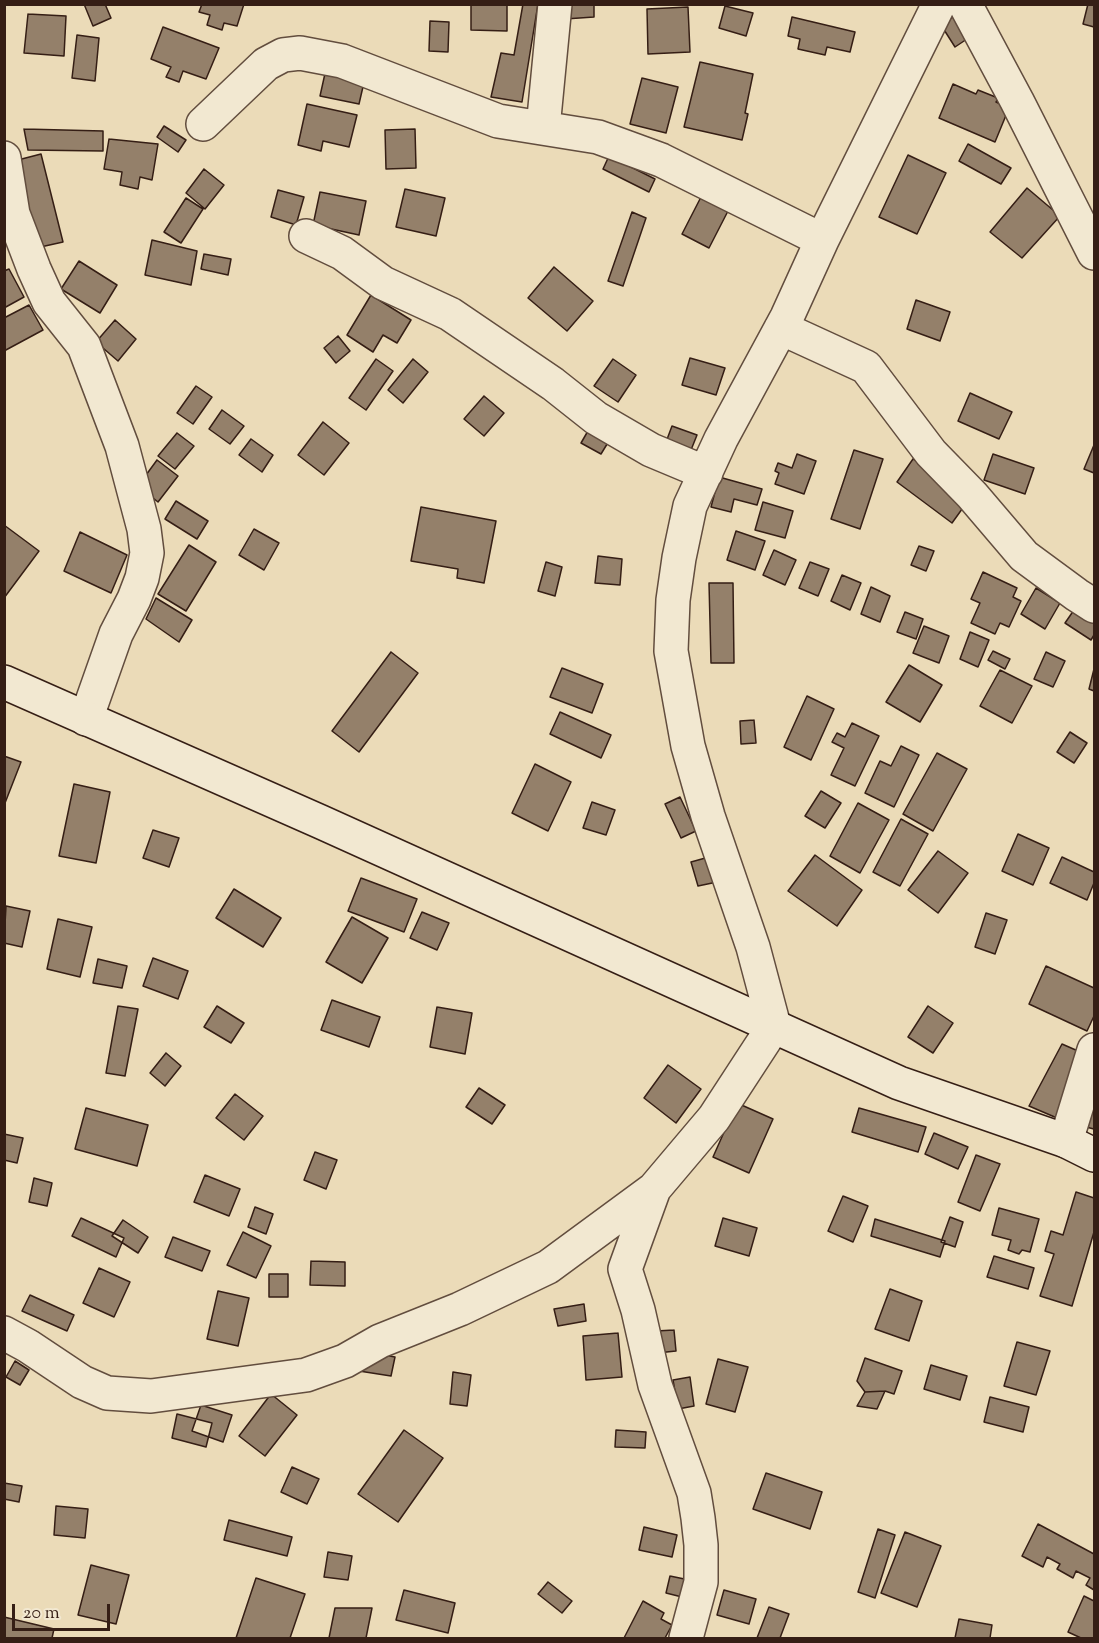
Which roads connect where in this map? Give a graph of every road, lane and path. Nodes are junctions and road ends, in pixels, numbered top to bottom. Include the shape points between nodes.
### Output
1 (555, 4) edge
2 (944, 5) edge
3 (203, 124) dead end
4 (543, 128) junction
5 (4, 158) edge
6 (306, 236) dead end
7 (822, 240) junction
8 (1095, 254) edge
9 (781, 328) junction
10 (706, 473) junction
11 (1095, 606) edge
12 (4, 682) edge
13 (86, 719) junction
14 (774, 1026) junction
15 (1095, 1050) edge
16 (1080, 1148) edge
17 (654, 1189) junction
18 (4, 1334) edge
19 (686, 1638) edge

1 - 4 street
2 - 7 street
2 - 8 street via 1017,101
3 - 4 street via 266,64 283,55 300,53 342,61 498,121
4 - 7 street via 598,137 661,160
5 - 13 street via 13,214 49,302 84,346 122,446 144,529 147,554 142,578 116,634
6 - 10 street via 342,253 383,283 450,314 596,417 651,450
7 - 9 street
9 - 10 street
9 - 11 street via 866,366 932,453 1024,556
10 - 14 street via 690,506 679,558 671,651 688,746 753,947
12 - 13 street
13 - 14 street
14 - 16 street via 899,1083
14 - 17 street via 714,1118
15 - 16 street
17 - 18 street via 548,1267 380,1341 345,1361 306,1375 151,1396 107,1393
17 - 19 street via 626,1269 654,1385 693,1493 698,1518 701,1582

